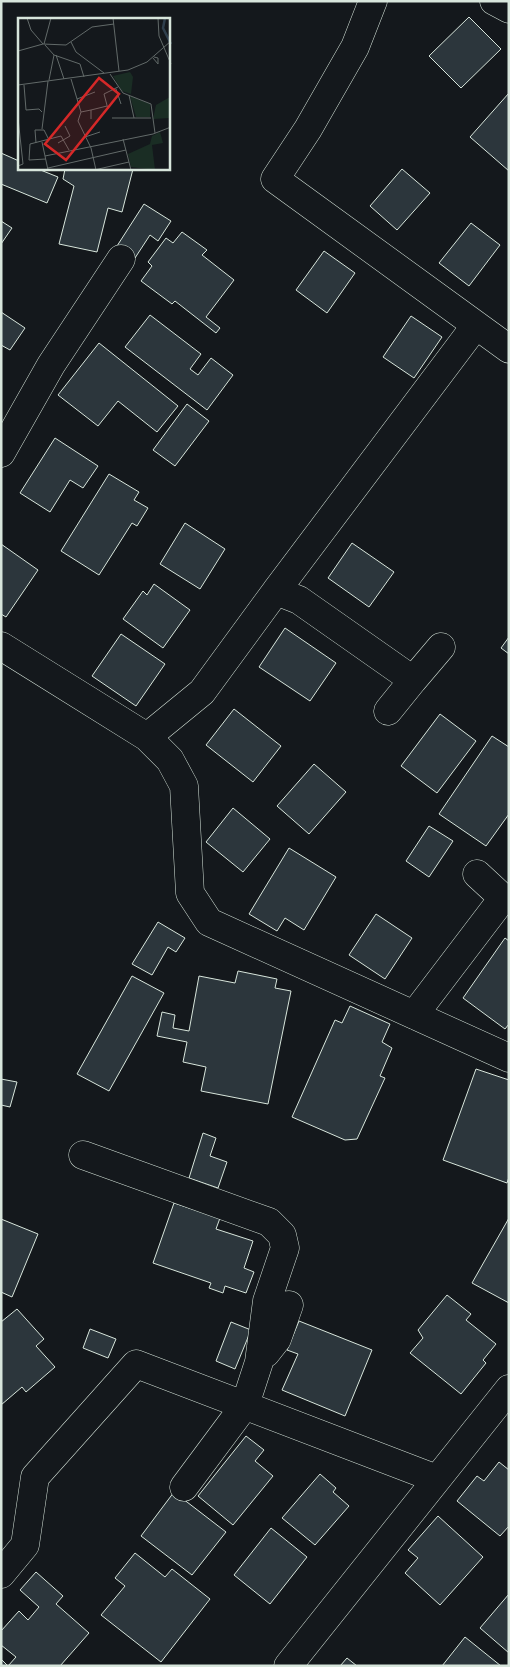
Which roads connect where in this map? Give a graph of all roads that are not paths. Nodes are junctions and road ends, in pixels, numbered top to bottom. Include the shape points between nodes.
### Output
1 (373, 1) edge
2 (494, 1) edge
3 (509, 9) edge
4 (121, 259) dead end
5 (476, 325) junction
6 (509, 349) edge
7 (1, 453) edge
8 (276, 591) junction
9 (1, 646) edge
10 (441, 647) dead end
11 (413, 680) junction
12 (388, 711) dead end
13 (147, 737) junction
14 (477, 874) dead end
15 (414, 1015) junction
16 (509, 1058) edge
17 (83, 1155) dead end
18 (289, 1305) dead end
19 (259, 1362) junction
20 (509, 1389) edge
21 (245, 1405) junction
22 (437, 1480) junction
23 (184, 1487) dead end
24 (5, 1564) edge
25 (288, 1666) edge

1 - 5 street via 355,47 275,179
2 - 3 street
4 - 7 street via 51,365
5 - 6 street
5 - 8 street
8 - 11 street via 299,600
8 - 13 street via 202,692
9 - 13 street
10 - 11 street
11 - 12 street
13 - 15 street via 170,760 184,786 190,893 209,922
14 - 15 street via 503,898
15 - 16 street
17 - 19 street via 269,1222 282,1235 285,1248 267,1301
18 - 19 street via 277,1338
19 - 21 street
20 - 22 street
21 - 22 street
21 - 23 street
21 - 24 street via 136,1364 35,1477 25,1545
22 - 25 street

